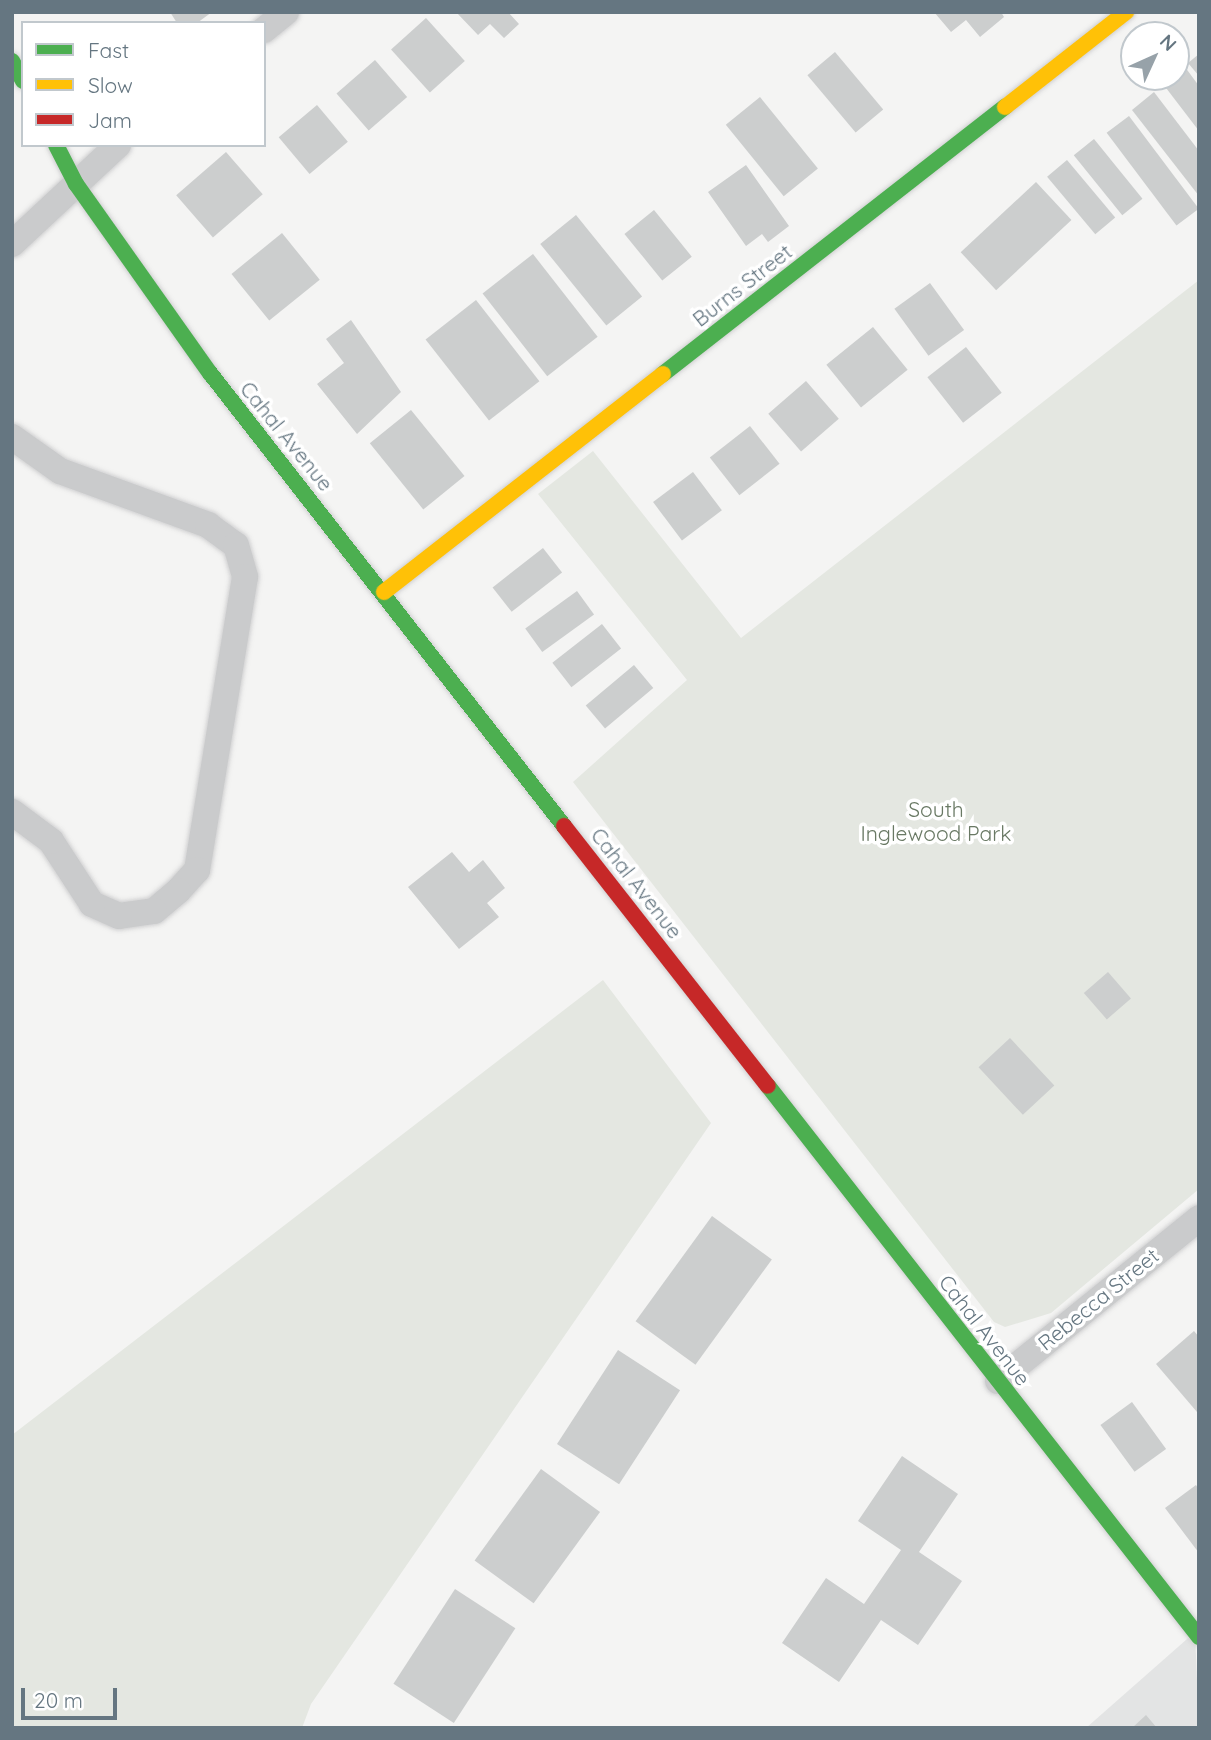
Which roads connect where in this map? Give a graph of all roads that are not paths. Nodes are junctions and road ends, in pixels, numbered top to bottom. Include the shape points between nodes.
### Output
1 (286, 12) edge
2 (1126, 12) edge
3 (266, 28) edge
4 (12, 61) edge
5 (21, 77) edge
6 (57, 147) edge
7 (116, 147) edge
8 (76, 184) junction
9 (12, 244) edge
10 (12, 437) edge
11 (384, 592) junction
12 (12, 812) edge
13 (1199, 1218) edge
14 (998, 1381) junction
15 (1199, 1637) edge

1 - 3 street
2 - 11 street, Burns Street
4 - 5 street
6 - 8 street, Cahal Avenue
7 - 8 street
8 - 9 street
8 - 11 street, Cahal Avenue via 210,373
10 - 12 street via 60,471 208,525 236,545 246,577 197,870 178,891 154,911 130,914 92,904 51,841
11 - 14 street, Cahal Avenue
13 - 14 street, Rebecca Street
14 - 15 street, Cahal Avenue

